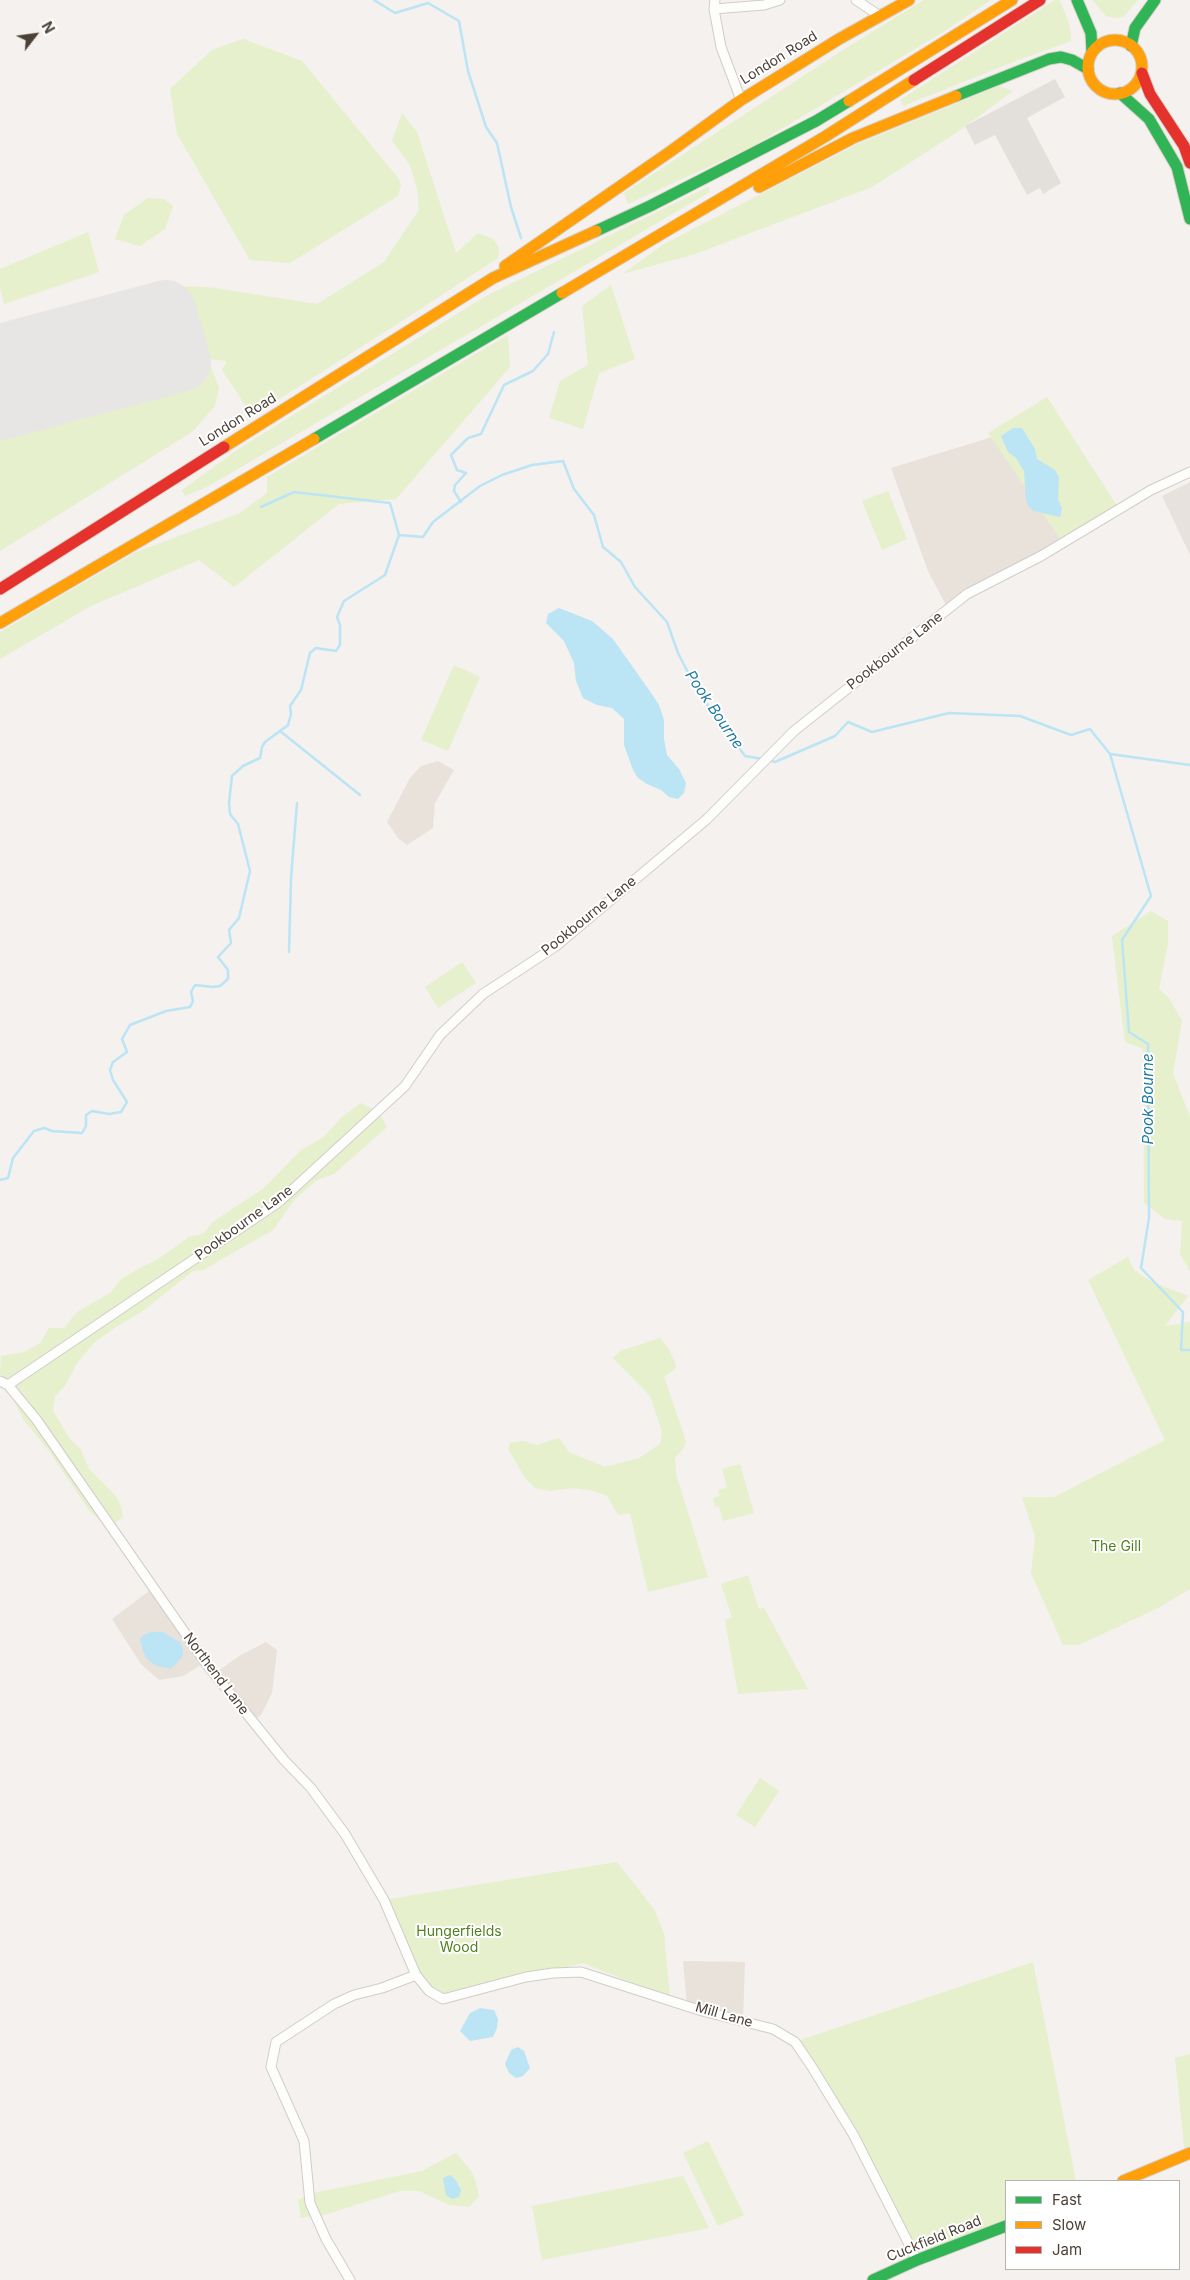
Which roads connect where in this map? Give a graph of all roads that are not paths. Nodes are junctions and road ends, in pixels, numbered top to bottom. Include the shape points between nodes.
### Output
1 (780, 0) edge
2 (856, 0) edge
3 (909, 0) edge
4 (1012, 0) edge
5 (1040, 0) edge
6 (1155, 0) edge
7 (714, 4) edge
8 (1080, 4) edge
9 (880, 16) junction
10 (1112, 40) junction
11 (1131, 46) junction
12 (1092, 52) junction
13 (1088, 69) junction
14 (1142, 73) junction
15 (1120, 93) junction
16 (741, 100) junction
17 (1190, 163) edge
18 (688, 217) junction
19 (1190, 220) edge
20 (493, 278) junction
21 (1190, 472) edge
22 (0, 590) edge
23 (0, 623) edge
24 (4, 1383) edge
25 (416, 1976) junction
26 (1190, 2153) edge
27 (1126, 2180) edge
28 (1005, 2226) edge
29 (918, 2260) junction
30 (350, 2280) edge
31 (873, 2280) edge

1 - 7 street via 764,5
2 - 9 street
3 - 9 main road, London Road
4 - 20 main road via 816,121 650,206
5 - 18 main road via 826,136
6 - 11 main road via 1135,28
7 - 16 street via 721,47
8 - 10 main road via 1096,26
8 - 12 main road via 1091,33
9 - 16 main road, London Road
10 - 11 main road
10 - 12 main road via 1097,46
11 - 14 main road via 1139,57
12 - 13 main road
13 - 15 main road via 1097,88 1108,94
13 - 18 main road via 1061,57 1049,59 853,138 710,213
14 - 15 main road via 1135,85
14 - 17 main road via 1150,94 1184,146
15 - 19 main road via 1150,120 1177,167
16 - 20 main road, London Road via 509,262
18 - 23 main road
20 - 22 main road, London Road
21 - 24 street, Pookbourne Lane via 1151,490 1041,556 967,594 794,731 707,819 556,946 483,994 440,1035 405,1086 279,1202
24 - 25 street, Northend Lane via 36,1419 208,1666 284,1760 311,1788 345,1834 384,1900
25 - 29 street, Mill Lane via 429,1992 443,1999 526,1977 581,1972 702,2011 773,2029 795,2042 812,2068 853,2134
25 - 30 street via 334,2004 276,2042 271,2067 304,2141 310,2203
26 - 27 main road
28 - 29 main road, Cuckfield Road
29 - 31 main road, Cuckfield Road

